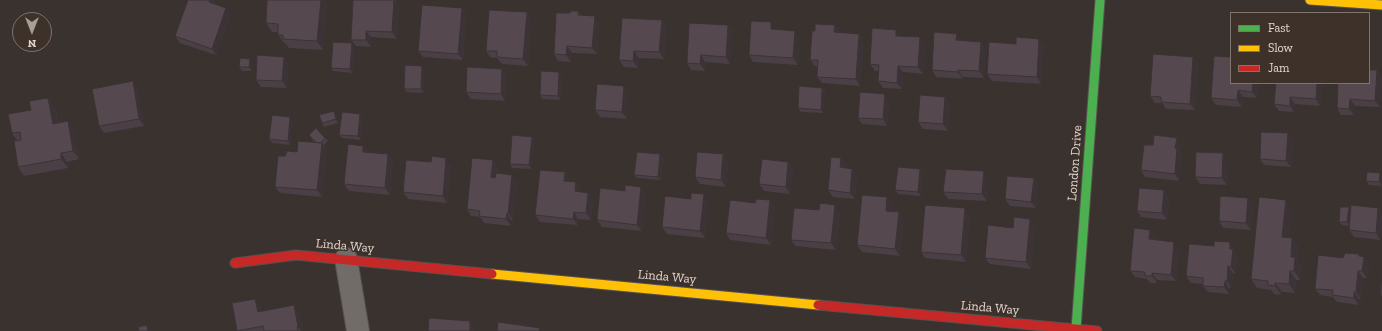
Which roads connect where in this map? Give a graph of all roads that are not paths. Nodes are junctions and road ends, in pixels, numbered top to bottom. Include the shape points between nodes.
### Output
1 (1100, 0) edge
2 (1310, 0) edge
3 (1382, 5) edge
4 (346, 259) junction
5 (235, 263) dead end
6 (1076, 329) junction
7 (358, 331) edge
8 (1097, 331) edge

1 - 6 street, London Drive
2 - 3 street
4 - 5 street, Linda Way via 296,255
4 - 6 street, Linda Way
4 - 7 street
6 - 8 street, Linda Way

